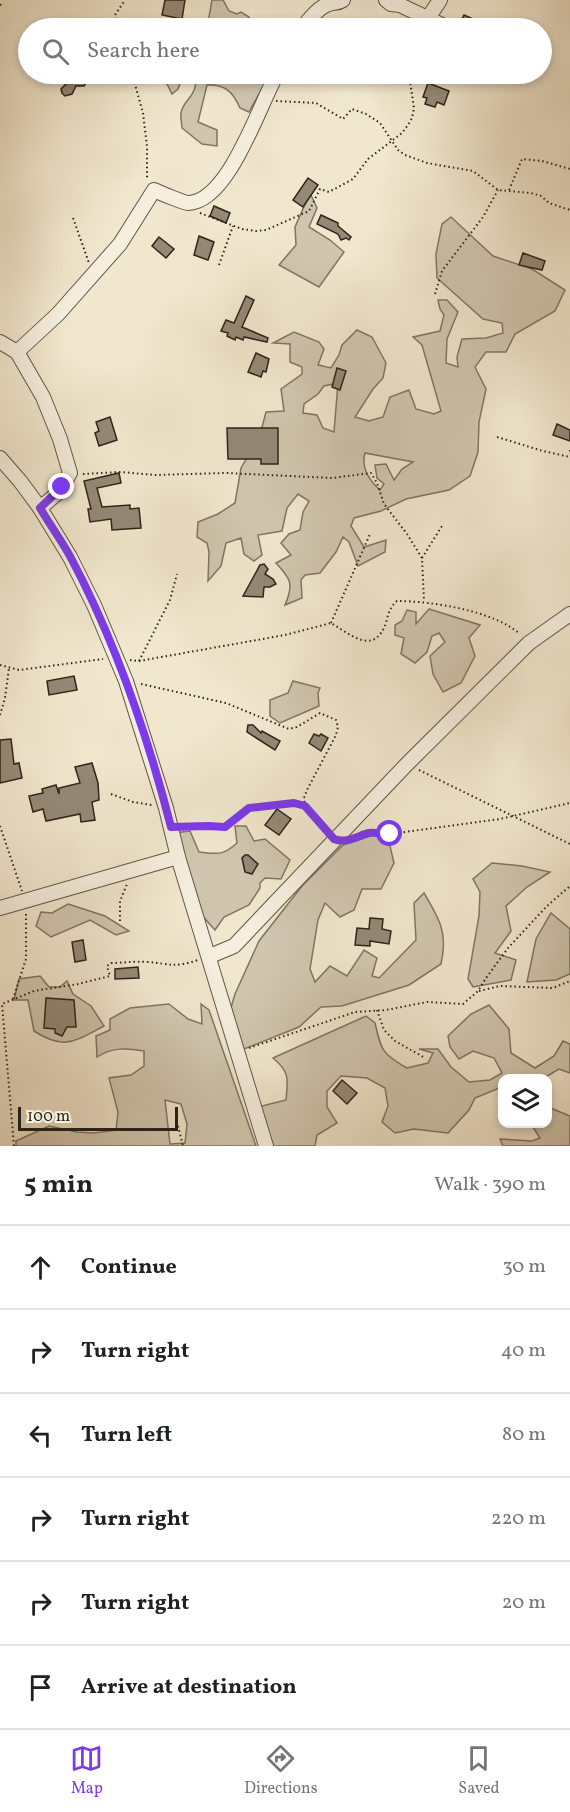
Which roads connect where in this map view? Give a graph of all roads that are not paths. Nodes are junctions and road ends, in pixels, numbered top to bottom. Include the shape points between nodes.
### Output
1 (343, 0) edge
2 (386, 0) edge
3 (440, 0) edge
4 (311, 18) edge
5 (428, 18) joint
6 (272, 84) edge
7 (0, 342) edge
8 (17, 352) junction
9 (0, 458) edge
10 (40, 508) junction
11 (570, 614) edge
12 (178, 857) junction
13 (0, 908) edge
14 (210, 956) junction
15 (266, 1146) edge

1 - 4 street via 327,5
2 - 5 street
3 - 5 street
6 - 8 street via 219,187 196,202 185,204 154,190 120,243 58,314
7 - 8 street
8 - 10 street via 43,397 70,473 59,492
9 - 10 street
10 - 12 street via 94,605 126,681
11 - 14 street via 529,643 406,764 234,946
12 - 13 street
12 - 14 street
14 - 15 street

